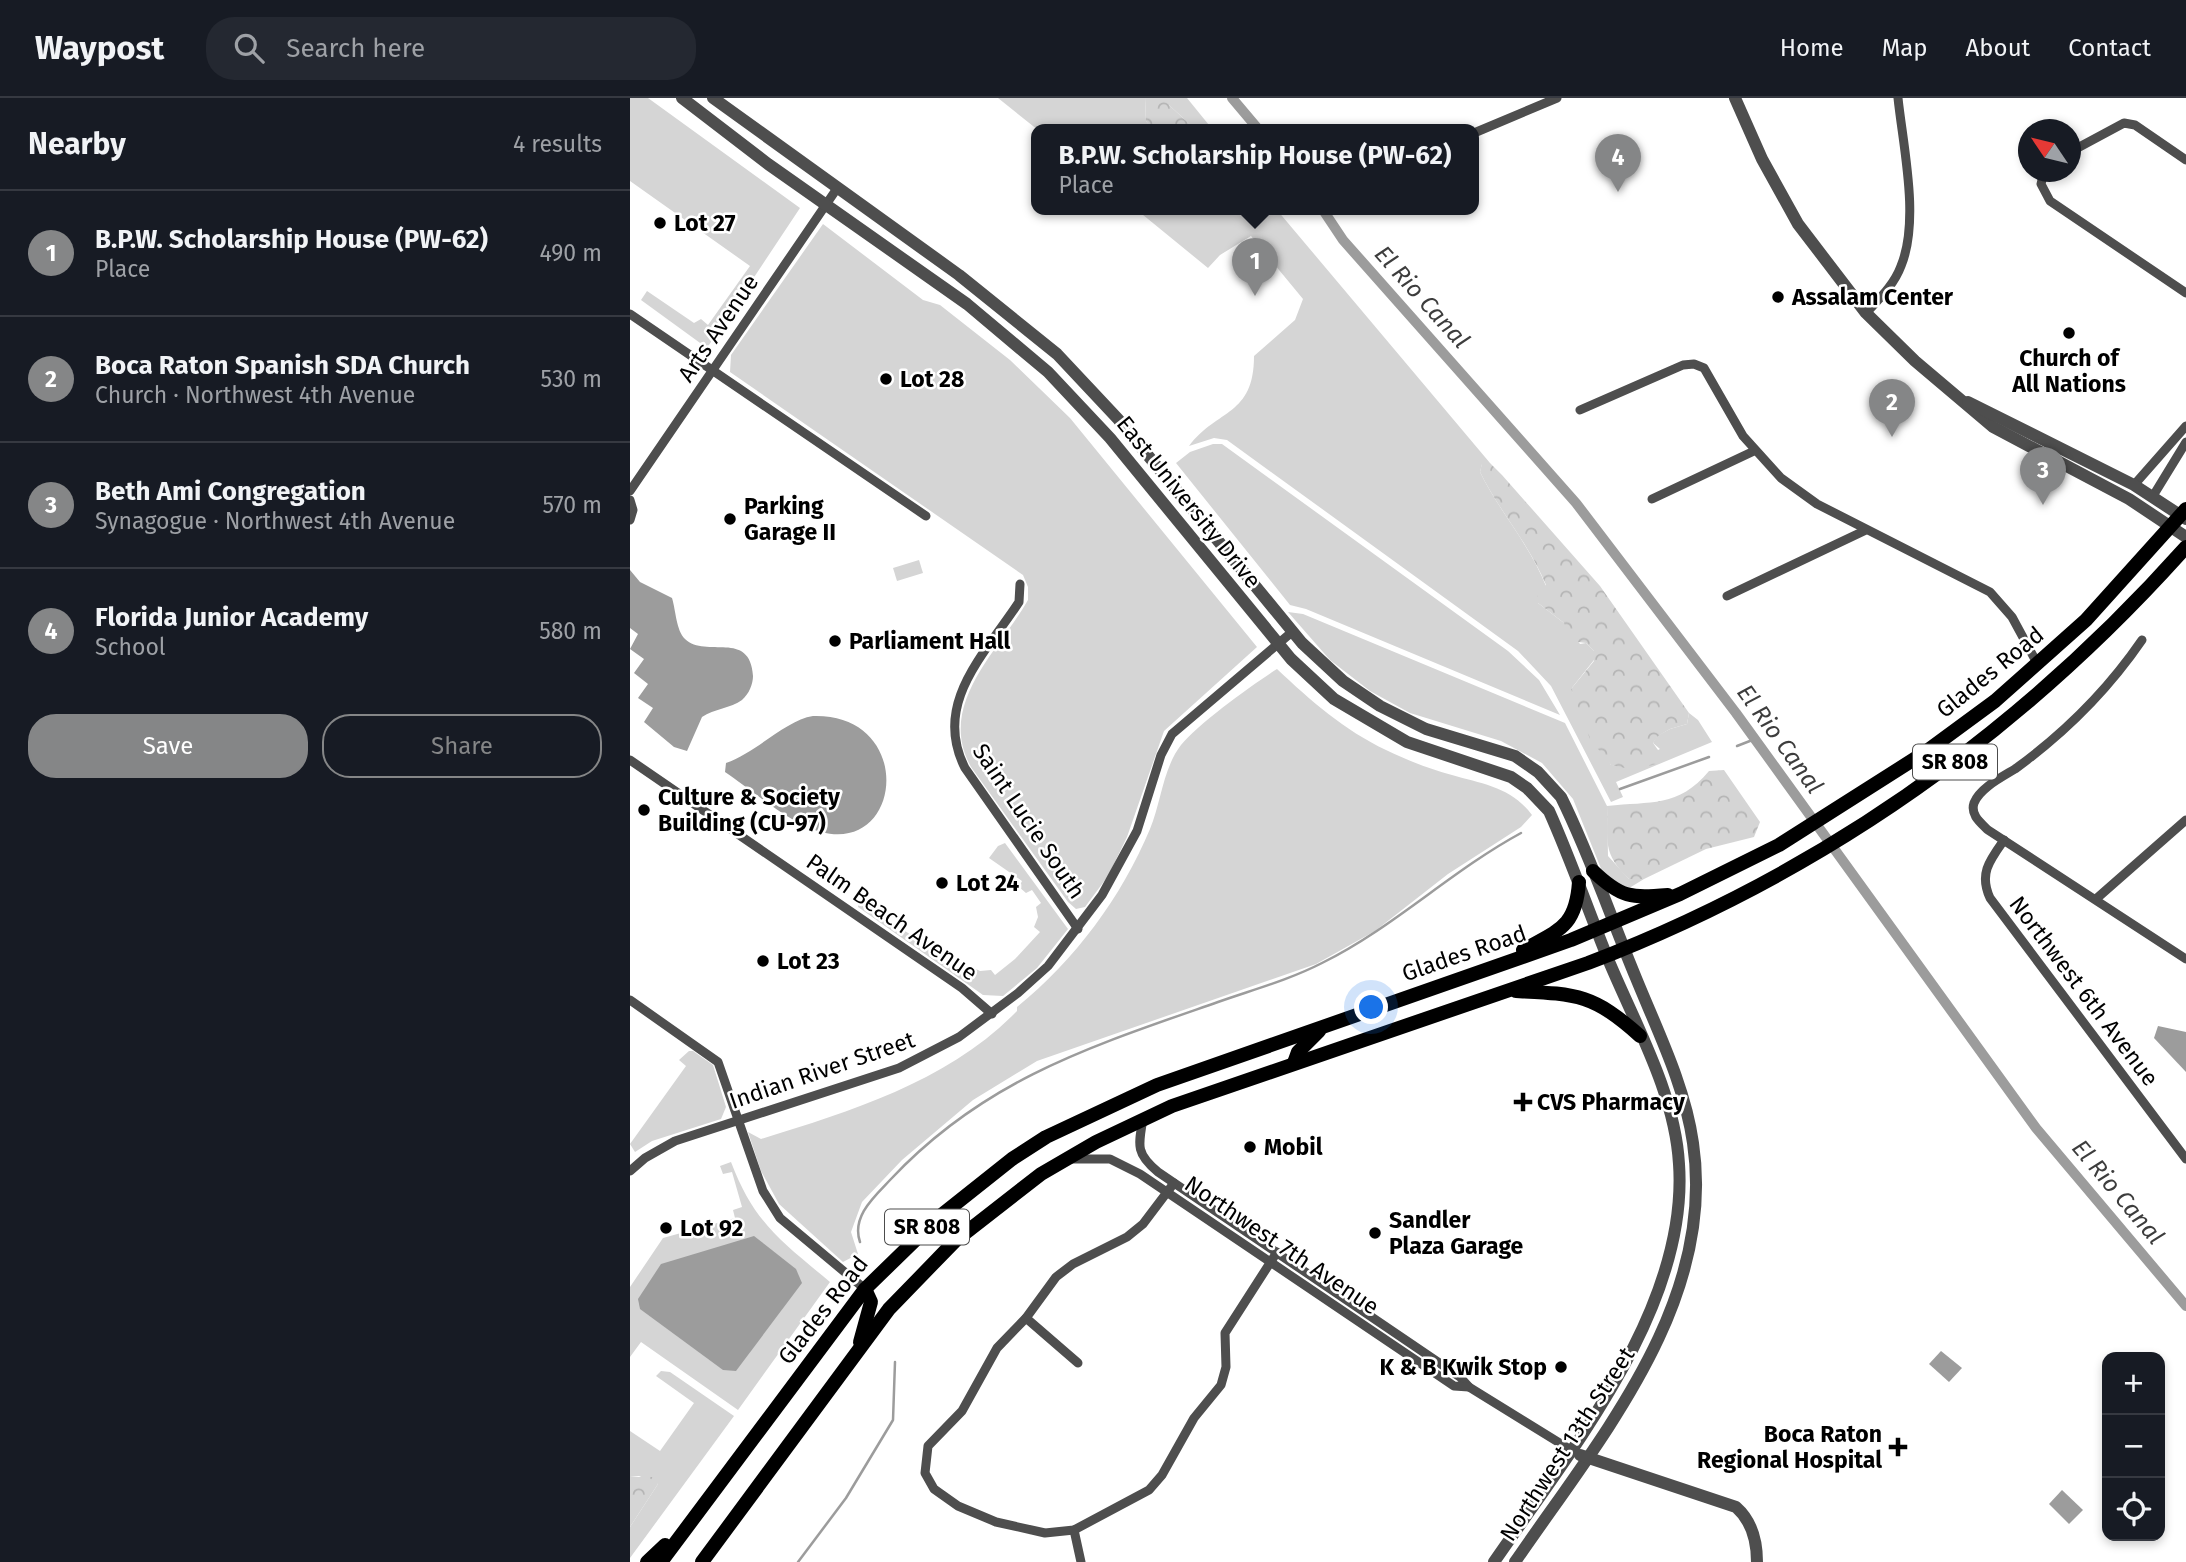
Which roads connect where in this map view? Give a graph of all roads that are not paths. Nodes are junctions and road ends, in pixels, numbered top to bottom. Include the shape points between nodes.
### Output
1 (682, 98) edge
2 (713, 98) edge
3 (1557, 98) edge
4 (1735, 98) edge
5 (1898, 98) edge
6 (1479, 131) edge
7 (2081, 146) edge
8 (2186, 160) edge
9 (2041, 182) edge
10 (838, 187) junction
11 (826, 204) junction
12 (2186, 293) edge
13 (1866, 313) junction
14 (630, 314) edge
15 (712, 370) junction
16 (1962, 399) junction
17 (1580, 410) dead end
18 (2186, 426) edge
19 (2186, 442) edge
20 (1754, 451) junction
21 (2134, 485) junction
22 (630, 491) edge
23 (2153, 496) junction
24 (1653, 499) dead end
25 (630, 500) edge
26 (2184, 514) edge
27 (926, 516) dead end
28 (630, 520) edge
29 (2171, 527) junction
30 (1866, 530) junction
31 (2186, 537) edge
32 (2186, 547) edge
33 (1020, 584) dead end
34 (1727, 596) dead end
35 (1292, 632) junction
36 (2142, 640) dead end
37 (1278, 644) junction
38 (2038, 665) junction
39 (630, 760) edge
40 (2186, 820) edge
41 (2004, 841) junction
42 (1593, 871) junction
43 (1579, 883) junction
44 (1680, 894) junction
45 (2095, 899) junction
46 (1614, 923) junction
47 (1078, 929) junction
48 (1597, 929) junction
49 (1624, 949) junction
50 (1607, 956) junction
51 (2186, 959) edge
52 (1485, 971) junction
53 (1508, 991) junction
54 (630, 1000) edge
55 (992, 1014) junction
56 (1322, 1027) junction
57 (1640, 1036) junction
58 (1294, 1063) junction
59 (738, 1119) junction
60 (1143, 1119) junction
61 (1065, 1159) junction
62 (2186, 1159) edge
63 (630, 1171) edge
64 (1174, 1183) junction
65 (1167, 1192) junction
66 (1277, 1252) junction
67 (1270, 1262) junction
68 (865, 1289) junction
69 (1026, 1318) junction
70 (858, 1350) junction
71 (1078, 1363) dead end
72 (1469, 1387) junction
73 (1571, 1450) junction
74 (1587, 1457) junction
75 (692, 1520) junction
76 (1074, 1530) junction
77 (647, 1562) edge
78 (661, 1562) edge
79 (702, 1562) edge
80 (1081, 1562) edge
81 (1494, 1562) edge
82 (1515, 1562) edge
83 (1757, 1562) edge

1 - 11 street, East University Drive
2 - 10 street, East University Drive
3 - 6 street
4 - 13 street via 1798,224
5 - 13 street via 1908,188 1907,245 1897,275
7 - 8 street via 2124,123
9 - 12 street via 2050,201
10 - 11 street, Arts Avenue
10 - 35 street, East University Drive via 1007,311 1057,354 1118,419
11 - 15 street, Arts Avenue
11 - 37 street, East University Drive via 967,303 1048,372 1110,438
13 - 16 street
14 - 15 street
15 - 22 street, Arts Avenue
15 - 27 street
16 - 21 street
16 - 29 street via 2007,436 2129,499
17 - 20 street via 1694,364 1704,368
18 - 21 street
19 - 23 street
20 - 24 street
20 - 30 street via 1797,491
21 - 23 street
23 - 26 street
25 - 28 street
26 - 29 main road, Glades Road / SR 808
29 - 31 street
29 - 38 main road, Glades Road / SR 808 via 2110,596
30 - 34 street
30 - 38 street via 1990,592 2012,617
32 - 49 main road, Glades Road / SR 808 via 2044,690 1943,772 1794,867
33 - 47 street, Saint Lucie South via 1019,603 959,695 953,713 954,740 965,768
35 - 37 street, Indian River Street
35 - 42 street, East University Drive via 1343,681 1380,706 1426,729 1527,763 1561,797
36 - 41 street via 2074,722 1974,803 1978,821
37 - 43 street, East University Drive via 1313,682 1374,725 1428,750 1495,771 1527,788 1549,811
37 - 47 street, Indian River Street via 1172,734 1132,842
38 - 44 main road, Glades Road / SR 808 via 1927,751 1844,805 1779,845
39 - 55 street, Palm Beach Avenue via 962,988
40 - 45 street
41 - 45 street
41 - 62 street, Northwest 6th Avenue via 1984,875 1990,898
42 - 44 main road via 1630,897
42 - 46 street, East University Drive
43 - 48 street, East University Drive
43 - 52 main road via 1576,911 1566,925
44 - 46 main road, Glades Road / SR 808
45 - 51 street
46 - 48 main road, Glades Road / SR 808
46 - 49 street, East University Drive
47 - 55 street, Indian River Street via 1038,976
48 - 50 street, East University Drive
48 - 52 main road, Glades Road / SR 808
49 - 50 main road, Glades Road / SR 808
49 - 74 street, Northwest 13th Street via 1686,1108 1696,1162 1697,1206 1665,1323 1640,1377
50 - 53 main road, Glades Road / SR 808
50 - 57 street, Northwest 13th Street
52 - 56 main road, Glades Road / SR 808
53 - 57 main road via 1588,999
53 - 58 main road, Glades Road / SR 808
54 - 59 street via 718,1062
55 - 59 street, Indian River Street via 899,1068
56 - 58 main road via 1298,1052
56 - 68 main road, Glades Road / SR 808 via 1157,1085 1046,1137 970,1190
57 - 73 street, Northwest 13th Street via 1674,1130 1679,1165 1677,1211 1662,1276 1638,1336
58 - 60 main road, Glades Road / SR 808
59 - 63 street, Indian River Street via 675,1141
59 - 68 street via 763,1191 780,1217
60 - 61 main road, Glades Road / SR 808
60 - 64 street, Northwest 7th Avenue via 1144,1161
61 - 65 street, Northwest 7th Avenue via 1110,1159
61 - 70 main road, Glades Road / SR 808 via 955,1241 889,1309
64 - 65 street
64 - 66 street, Northwest 7th Avenue
65 - 67 street, Northwest 7th Avenue
65 - 69 street via 1127,1237 1064,1270
66 - 67 street
66 - 72 street, Northwest 7th Avenue
67 - 72 street, Northwest 7th Avenue via 1454,1386
67 - 76 street via 1224,1333 1226,1367 1221,1385 1182,1436 1156,1483
68 - 70 main road via 871,1302
68 - 75 main road, Glades Road / SR 808
69 - 71 street
69 - 76 street via 997,1348 962,1411 928,1446 925,1473 941,1495 976,1515 1045,1532
70 - 79 main road, Glades Road / SR 808
72 - 73 street, Northwest 7th Avenue
73 - 74 street, Northwest 7th Avenue
73 - 81 street, Northwest 13th Street
74 - 82 street, Northwest 13th Street
74 - 83 street, Northwest 7th Avenue via 1736,1507 1752,1533
75 - 77 main road
75 - 78 main road, Glades Road / SR 808
76 - 80 street

